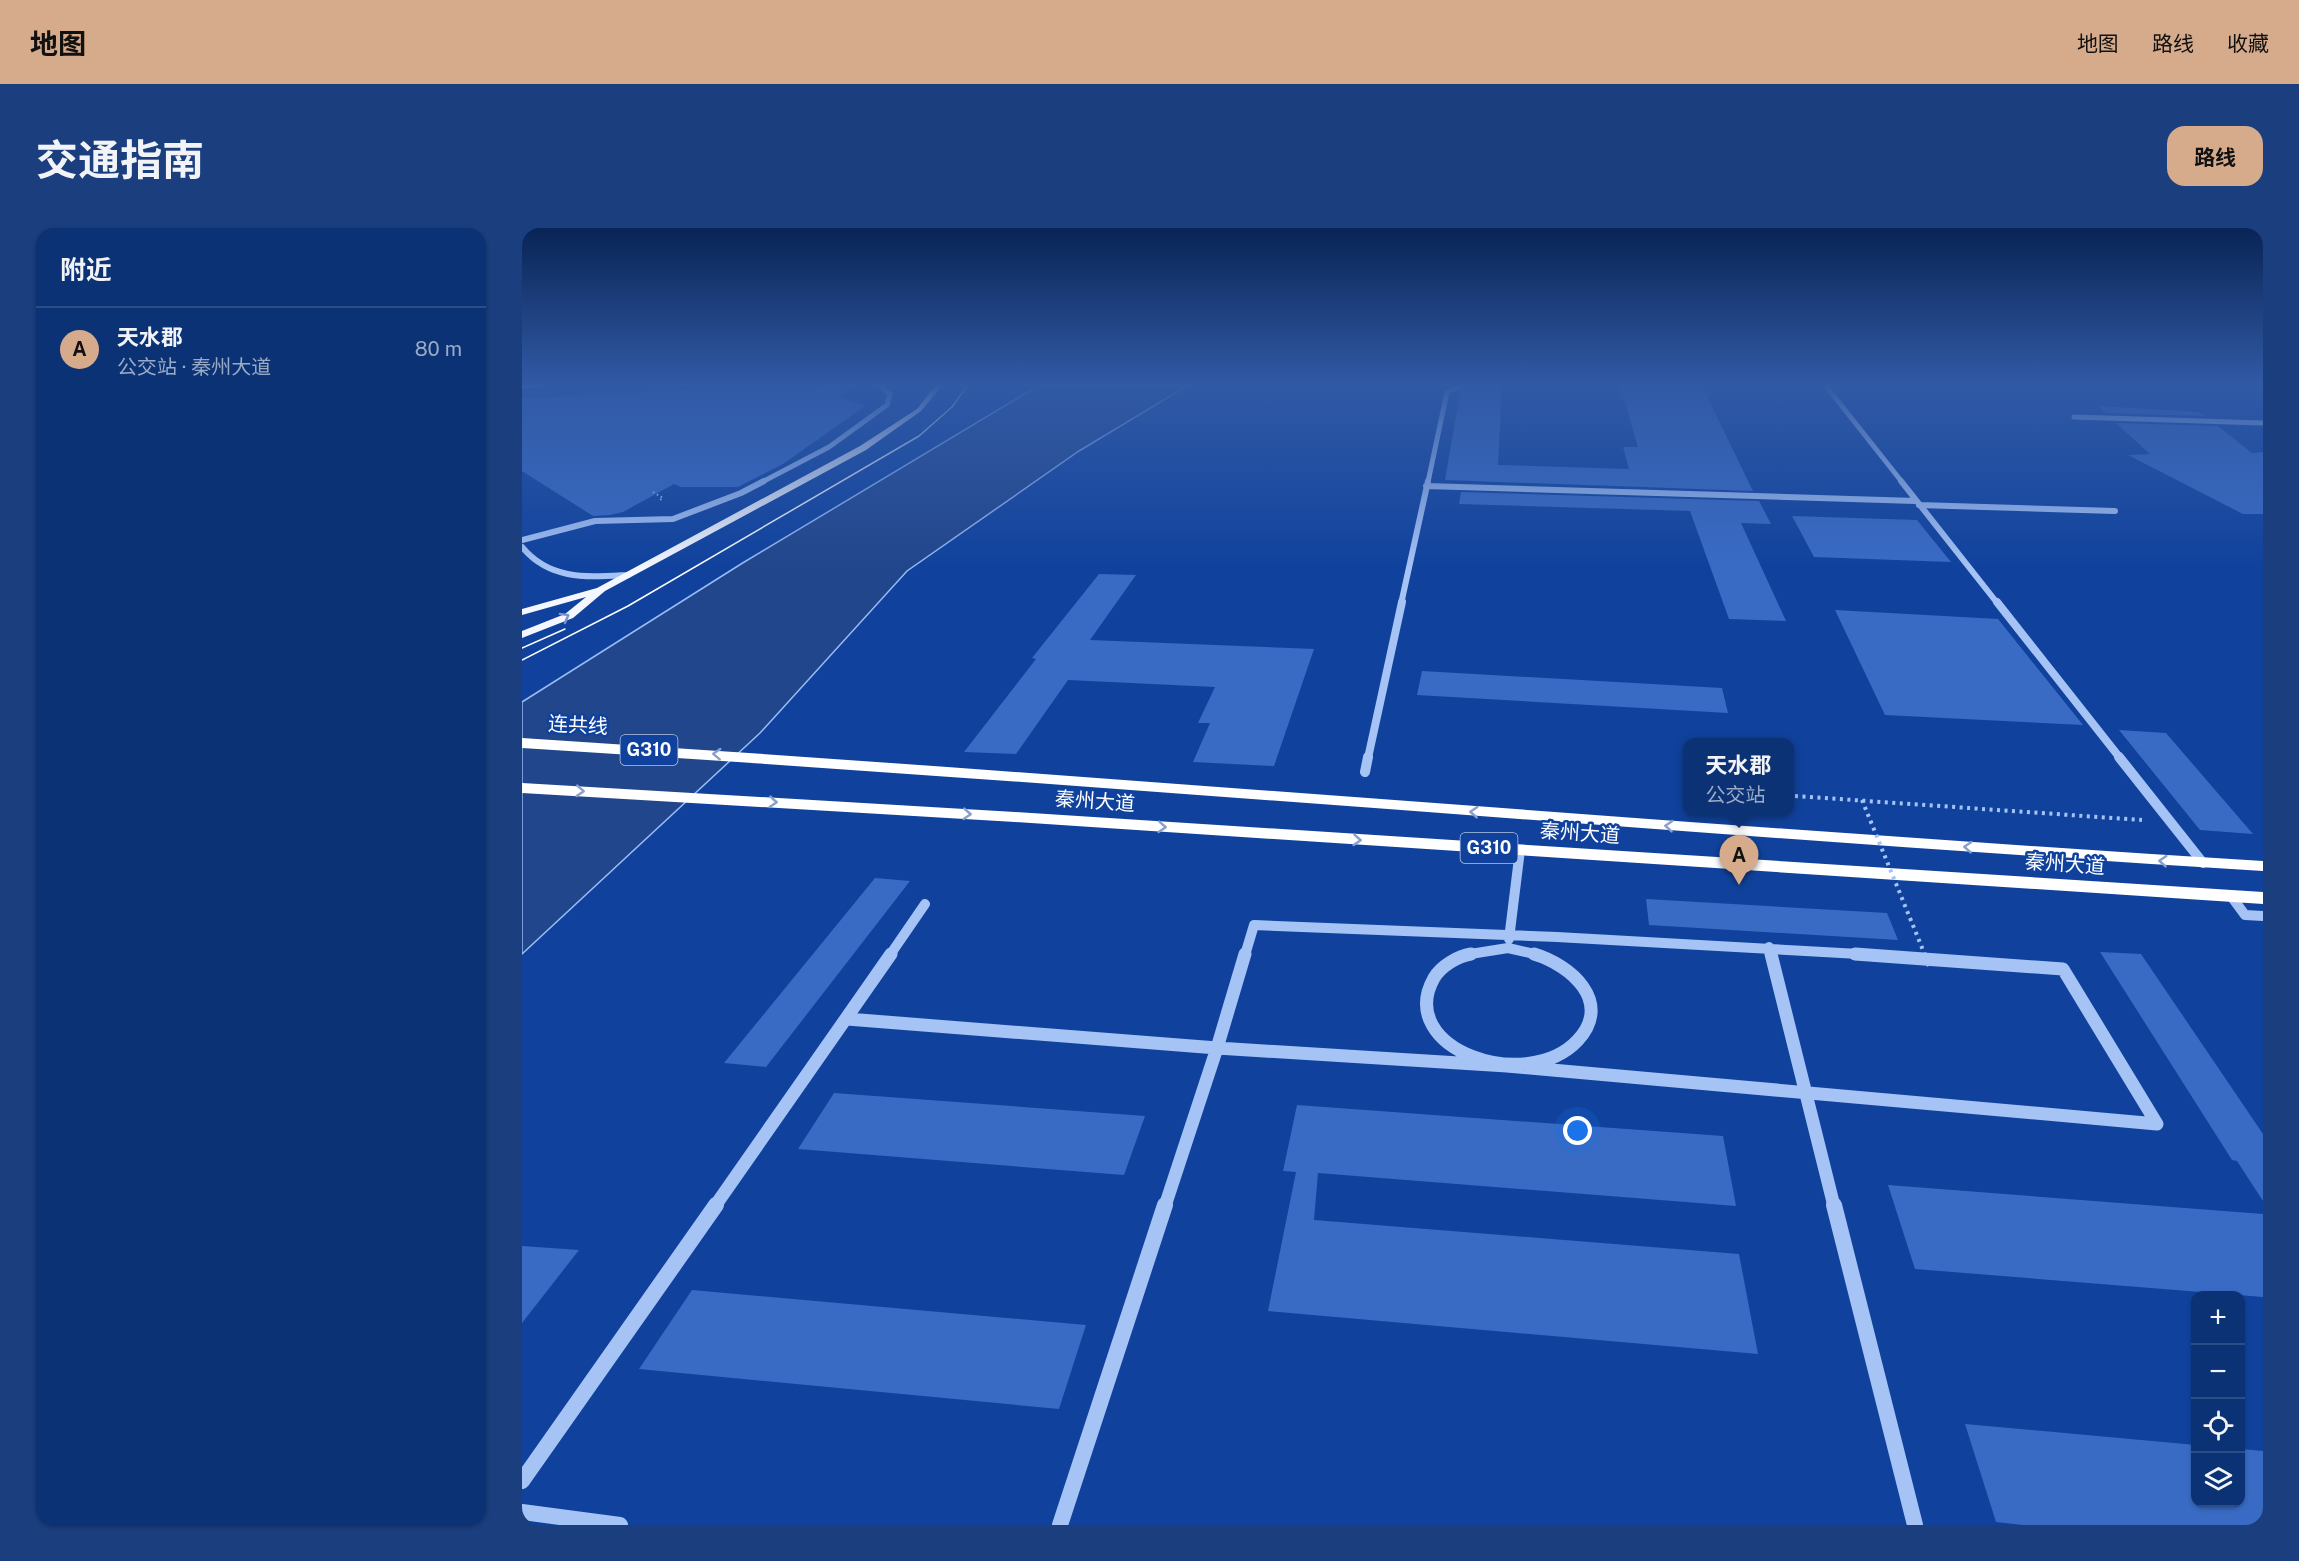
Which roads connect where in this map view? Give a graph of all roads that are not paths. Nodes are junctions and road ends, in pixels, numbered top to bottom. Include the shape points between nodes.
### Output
1 (830, 447) edge
2 (865, 447) edge
3 (1435, 447) edge
4 (1874, 447) edge
5 (1426, 486) junction
6 (1918, 503) junction
7 (2115, 511) dead end
8 (522, 540) edge
9 (522, 547) edge
10 (628, 575) junction
11 (602, 589) junction
12 (522, 612) edge
13 (522, 635) edge
14 (522, 743) edge
15 (775, 758) joint
16 (1365, 772) dead end
17 (522, 788) edge
18 (1520, 850) junction
19 (2203, 863) junction
20 (2263, 866) edge
21 (2231, 896) junction
22 (2263, 898) edge
23 (925, 904) dead end
24 (2263, 916) edge
25 (1508, 941) junction
26 (1770, 947) junction
27 (847, 1019) junction
28 (1217, 1048) junction
29 (1507, 1066) junction
30 (1806, 1093) junction
31 (522, 1481) edge
32 (522, 1512) edge
33 (620, 1525) edge
34 (1060, 1525) edge
35 (1916, 1525) edge

1 - 8 street via 741,492 673,519 594,521
2 - 10 main road
3 - 5 street
4 - 6 street
5 - 6 street
5 - 16 street
6 - 7 street
6 - 19 street
9 - 10 street via 530,559 548,570 582,576
10 - 11 main road
11 - 12 main road
13 -> 11 main road via 569,616
15 -> 14 highway, 连共线 / G310
19 -> 15 highway, 秦州大道 / G310
17 -> 18 highway, 秦州大道 / G310
18 - 21 highway, 秦州大道 / G310
18 - 25 street
19 - 20 highway, 秦州大道 / G310
21 - 22 highway, 秦州大道 / G310
21 - 24 street via 2245,915
23 - 27 street
25 - 26 street
25 - 28 street via 1254,925
25 - 29 street via 1452,961 1438,971 1425,998 1426,1014 1446,1043 1463,1054
25 - 29 street via 1564,967 1583,986 1592,1009 1590,1024 1569,1050 1530,1065
26 - 30 street
26 - 30 street via 2063,969 2157,1124
27 - 28 street
27 - 31 street
28 - 29 street
28 - 34 street
29 - 30 street
30 - 35 street
32 - 33 street

